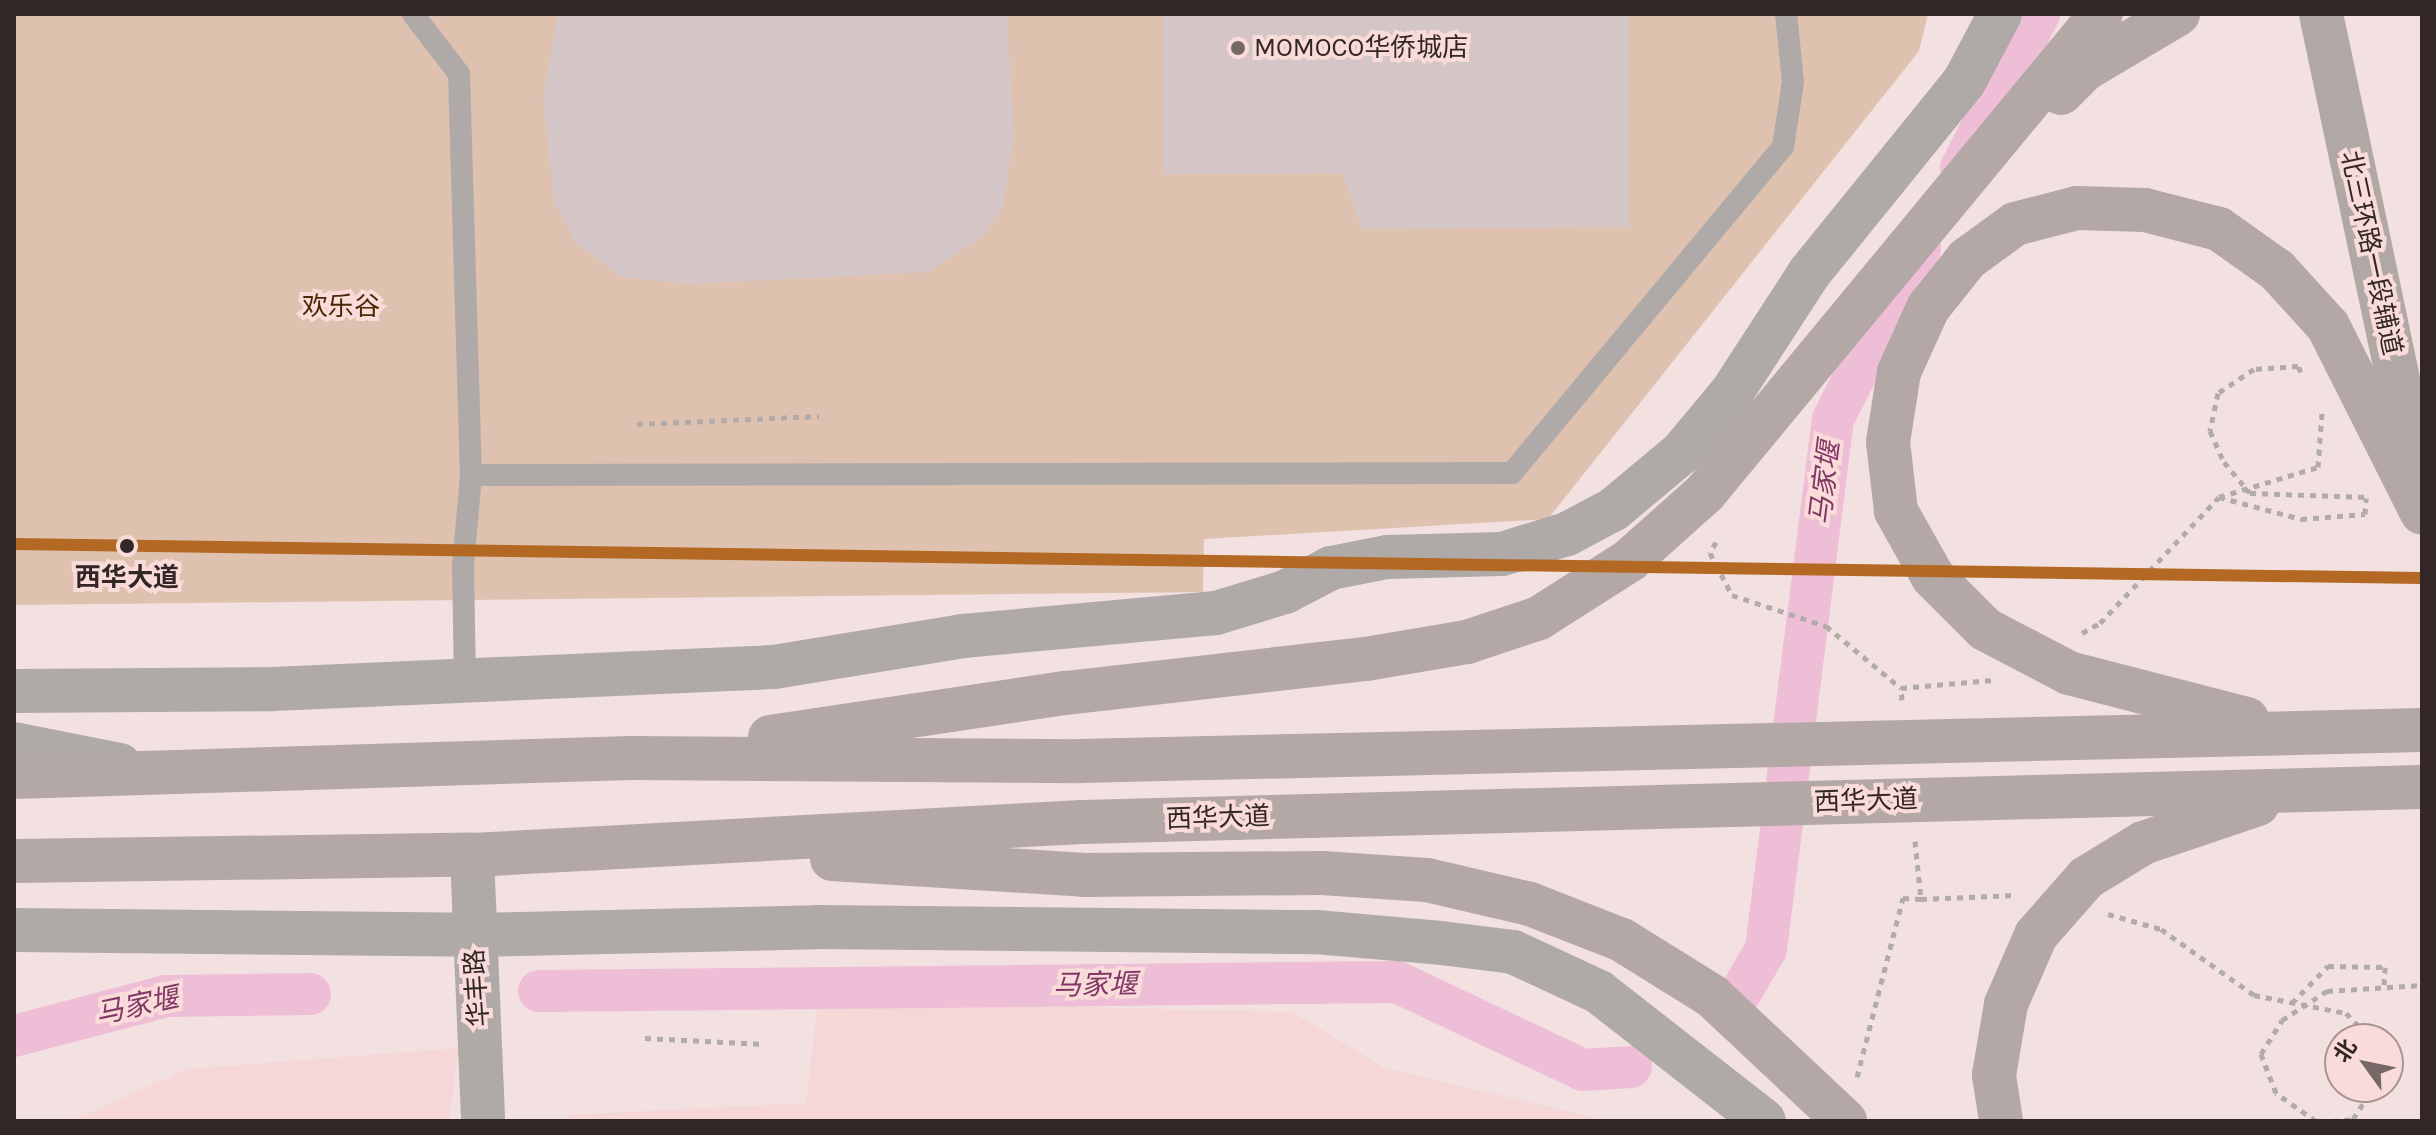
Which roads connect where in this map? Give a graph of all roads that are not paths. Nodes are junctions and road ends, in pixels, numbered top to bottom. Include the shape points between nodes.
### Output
1 (413, 14) edge
2 (1786, 14) edge
3 (2000, 14) edge
4 (2101, 14) edge
5 (2178, 14) edge
6 (2321, 14) edge
7 (1943, 205) junction
8 (471, 475) junction
9 (2401, 495) edge
10 (2422, 513) edge
11 (465, 681) junction
12 (14, 691) edge
13 (2422, 730) edge
14 (2299, 733) junction
15 (14, 744) edge
16 (631, 758) junction
17 (157, 772) junction
18 (14, 777) edge
19 (2422, 787) edge
20 (2297, 790) junction
21 (622, 847) junction
22 (472, 855) junction
23 (14, 861) edge
24 (14, 930) edge
25 (473, 935) junction
26 (1855, 1105) edge
27 (483, 1121) edge
28 (1764, 1121) edge
29 (2001, 1121) edge

1 - 8 lane via 459,74
2 - 8 lane via 1793,82 1783,147 1512,473
3 - 11 street via 1964,82 1810,272 1723,403 1681,453 1614,509 1567,534 1502,554 1387,557 1331,568 1285,592 1216,613 963,636 774,667
4 - 7 highway
5 - 7 highway via 2085,69
6 - 9 main road, 北三环路一段辅道
7 - 16 highway via 1705,493 1630,560 1539,618 1467,642 1366,659 1066,693
8 - 11 lane via 463,567
10 - 14 highway via 2328,326 2277,270 2219,229 2145,210 2077,208 2015,224 1967,259 1928,308 1899,372 1888,442 1896,511 1933,577 1985,629 2069,673
11 - 12 street
13 - 14 highway
14 - 16 highway via 1080,761
15 - 17 street
16 - 17 highway
17 - 18 highway
19 - 20 highway, 西华大道
20 - 21 highway, 西华大道 via 1082,822
20 - 29 highway via 2143,843 2076,889 2036,935 2006,1004 1994,1075
21 - 22 highway, 西华大道
21 - 26 highway via 1084,875 1397,878 1530,904 1622,940 1712,996
22 - 23 highway, 西华大道
22 - 25 street, 华丰路
24 - 25 street
25 - 27 street, 华丰路 via 479,947
25 - 28 street via 817,927 1316,932 1513,952 1599,992

